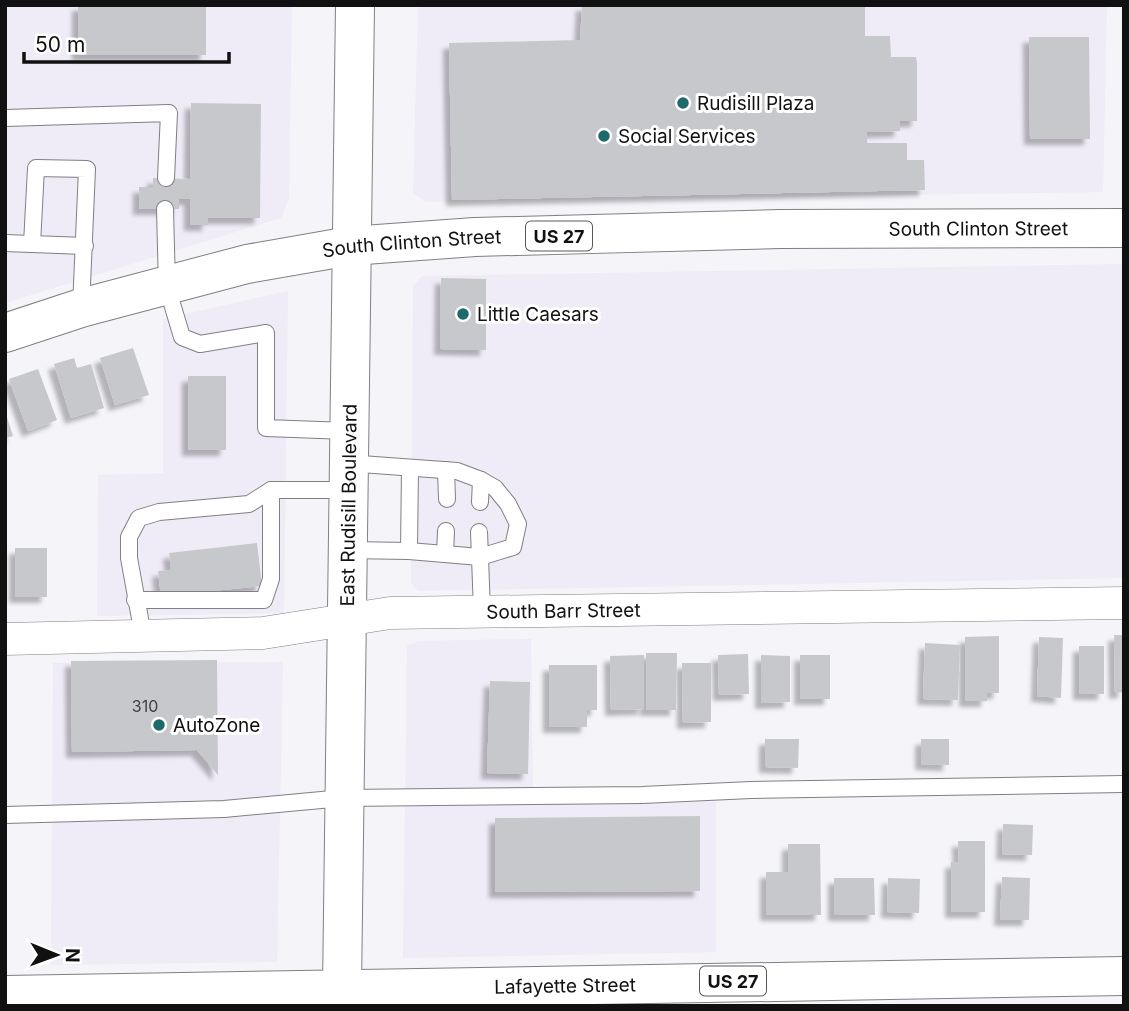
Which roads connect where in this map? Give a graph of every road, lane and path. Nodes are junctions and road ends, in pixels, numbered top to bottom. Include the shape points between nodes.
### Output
1 (355, 5) edge
2 (5, 118) edge
3 (166, 178) dead end
4 (166, 209) dead end
5 (1124, 228) edge
6 (5, 243) edge
7 (32, 244) junction
8 (85, 246) junction
9 (350, 246) junction
10 (167, 287) junction
11 (81, 308) junction
12 (7, 329) edge
13 (347, 461) junction
14 (410, 468) junction
15 (446, 470) junction
16 (481, 480) junction
17 (271, 490) junction
18 (447, 499) dead end
19 (480, 502) dead end
20 (446, 531) dead end
21 (479, 532) dead end
22 (346, 550) junction
23 (409, 551) junction
24 (445, 554) junction
25 (480, 557) junction
26 (135, 600) junction
27 (1124, 603) edge
28 (482, 612) junction
29 (345, 621) junction
30 (144, 635) junction
31 (5, 639) edge
32 (1124, 784) edge
33 (343, 798) junction
34 (5, 815) edge
35 (1124, 976) edge
36 (675, 994) edge
37 (5, 995) edge
38 (342, 997) edge

1 - 9 main road, East Rudisill Boulevard
2 - 3 lane via 169,113
4 - 10 lane
5 - 9 main road, South Clinton Street / US 27 via 780,229 475,237
6 - 7 lane
7 - 8 lane
7 - 8 lane via 36,168 87,169
8 - 11 lane
9 - 10 main road, South Clinton Street / US 27 via 247,264
9 - 13 main road, East Rudisill Boulevard
10 - 11 main road, South Clinton Street / US 27
10 - 13 lane via 182,337 200,344 266,333 265,428
11 - 12 main road, South Clinton Street / US 27
13 - 14 lane
13 - 17 lane
13 - 22 main road, East Rudisill Boulevard
14 - 15 lane
14 - 23 lane
15 - 16 lane
15 - 18 lane
16 - 19 lane
16 - 25 lane via 495,488 518,524 513,547
17 - 26 lane via 249,504 139,518 129,537
17 - 26 lane via 271,579 264,600
20 - 24 lane
21 - 25 lane
22 - 23 lane
22 - 29 main road, East Rudisill Boulevard
23 - 24 lane
24 - 25 lane
25 - 28 lane
26 - 30 lane
27 - 28 street, South Barr Street
28 - 29 street, South Barr Street via 390,613
29 - 30 street, South Barr Street via 263,633
29 - 33 main road, East Rudisill Boulevard
30 - 31 street, South Barr Street
32 - 33 lane
33 - 34 lane via 224,809
33 - 38 main road, East Rudisill Boulevard
35 - 36 main road, Lafayette Street / US 27
36 - 38 main road, Lafayette Street / US 27
37 - 38 main road, Lafayette Street / US 27

